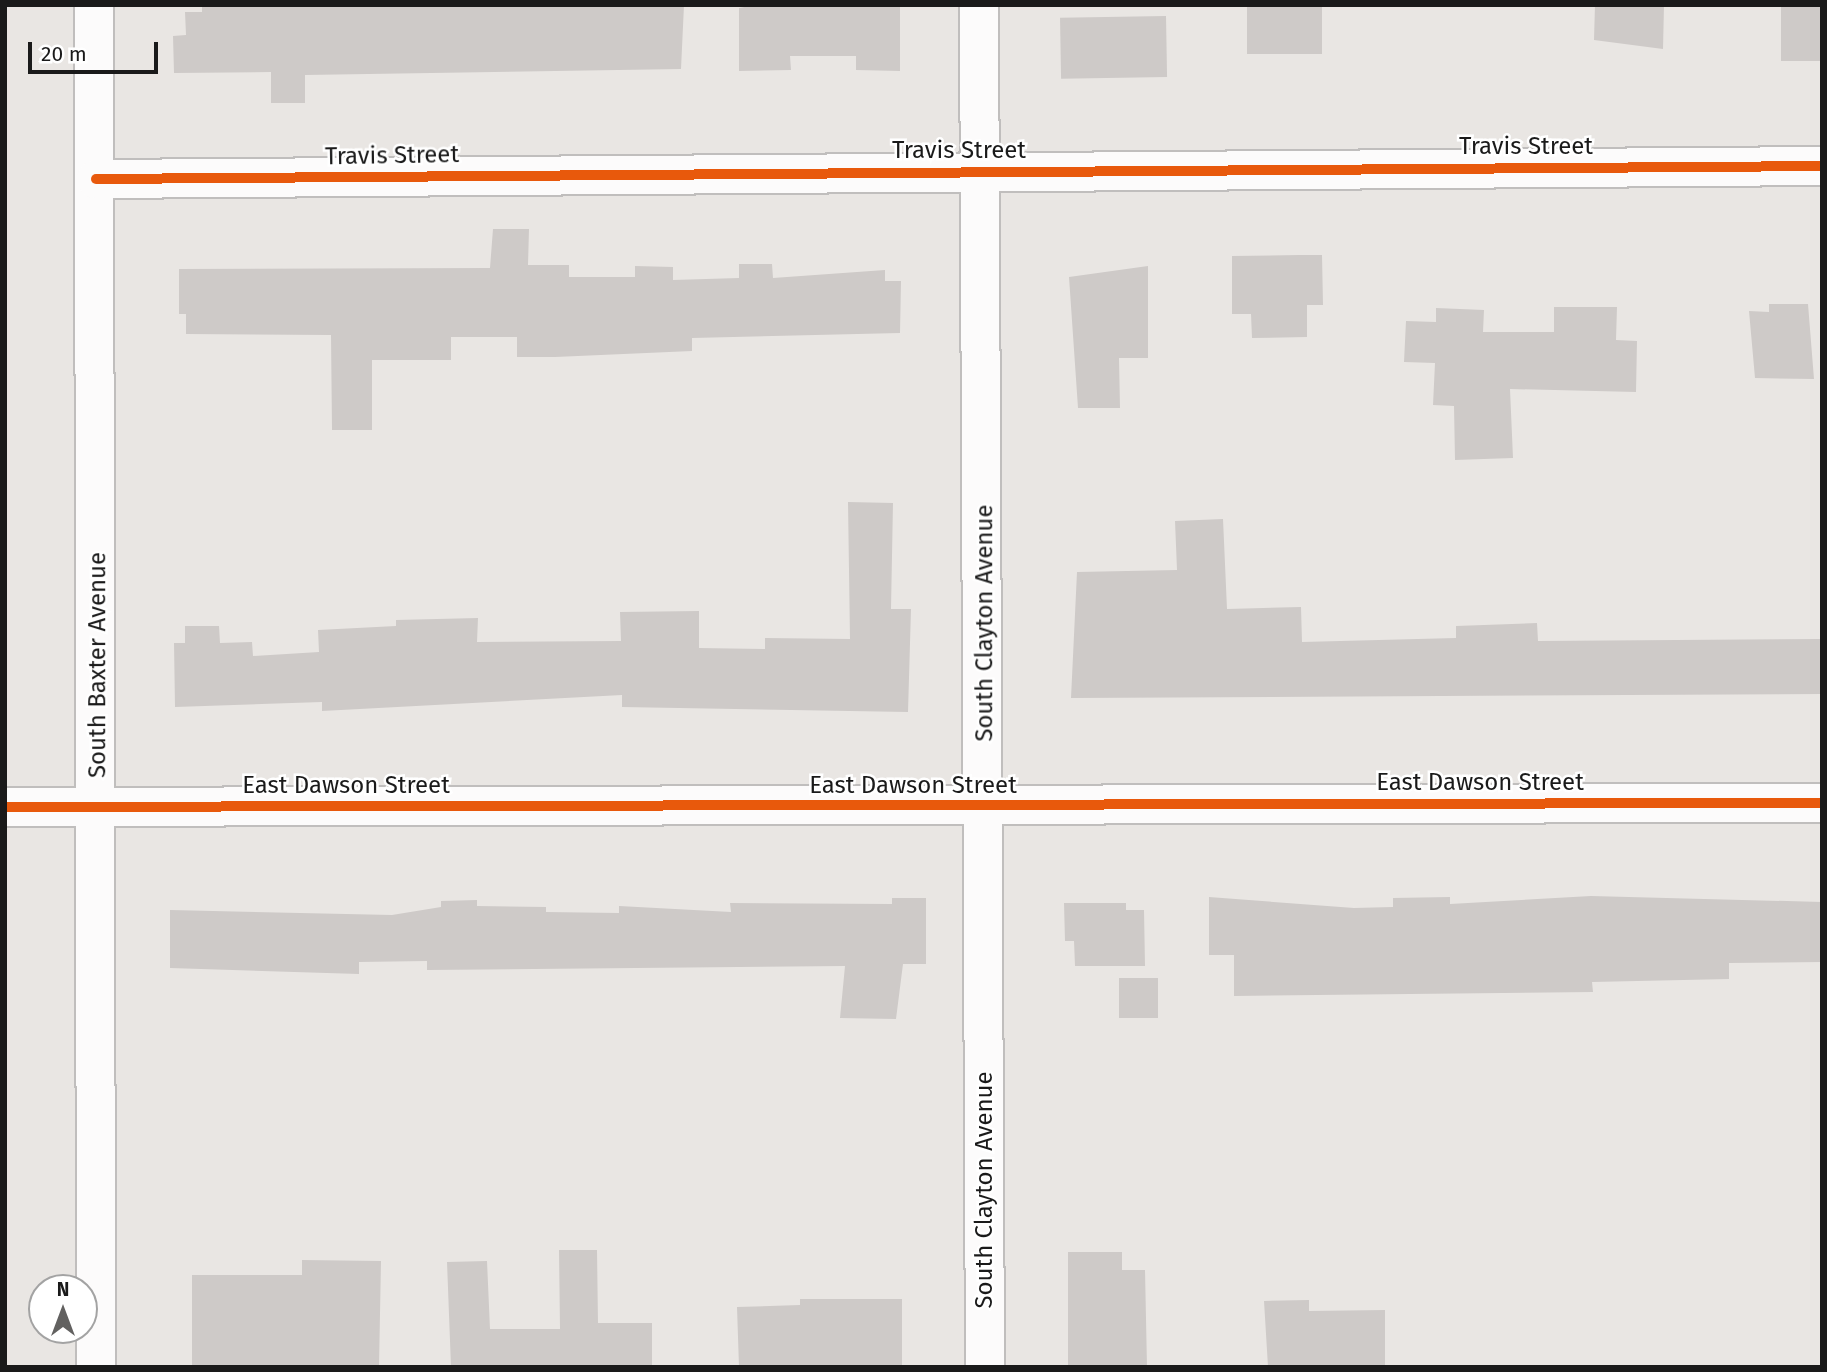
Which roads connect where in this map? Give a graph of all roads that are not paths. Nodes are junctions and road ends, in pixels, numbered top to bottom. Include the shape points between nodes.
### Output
1 (94, 5) edge
2 (979, 5) edge
3 (1822, 166) edge
4 (981, 171) junction
5 (96, 179) junction
6 (1822, 803) edge
7 (5, 807) edge
8 (98, 807) junction
9 (986, 807) junction
10 (96, 1367) edge
11 (985, 1367) edge

1 - 5 street, South Baxter Avenue
2 - 4 street, South Clayton Avenue
3 - 4 street, Travis Street
4 - 5 street, Travis Street
4 - 9 street, South Clayton Avenue
5 - 8 street, South Baxter Avenue
6 - 9 street, East Dawson Street
7 - 8 street, East Dawson Street
8 - 9 street, East Dawson Street
8 - 10 street, South Baxter Avenue
9 - 11 street, South Clayton Avenue

